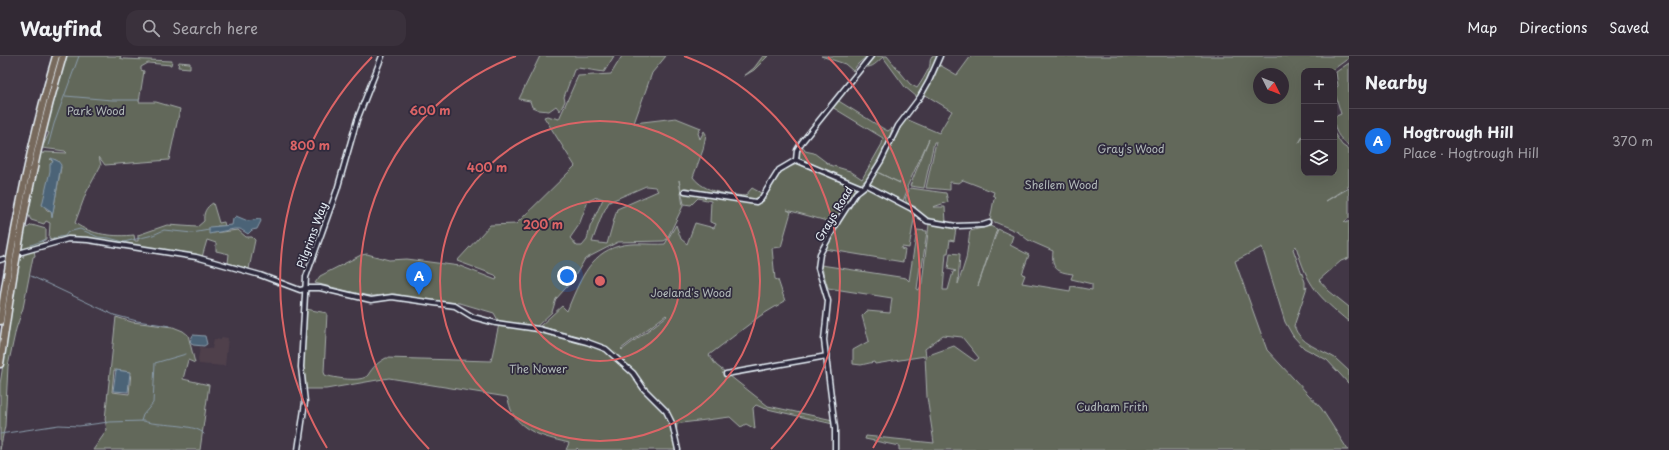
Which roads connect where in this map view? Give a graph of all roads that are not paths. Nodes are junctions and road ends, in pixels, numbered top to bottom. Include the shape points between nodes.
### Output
1 (56, 56) edge
2 (62, 56) edge
3 (382, 56) edge
4 (871, 56) edge
5 (940, 56) edge
6 (796, 160) junction
7 (866, 185) junction
8 (860, 188) junction
9 (685, 191) dead end
10 (989, 223) dead end
11 (22, 252) dead end
12 (305, 289) junction
13 (0, 321) edge
14 (827, 356) junction
15 (0, 364) edge
16 (726, 374) dead end
17 (298, 450) edge
18 (678, 450) edge
19 (835, 450) edge

1 - 13 highway via 26,172
2 - 15 highway via 27,199
3 - 12 street, Pilgrims Way via 357,120 337,190 310,261
4 - 6 street via 805,138
5 - 7 street, Grays Road via 923,92 898,126 881,162
6 - 8 street
6 - 9 street via 779,170 761,199 756,202
7 - 8 street, Grays Road
7 - 10 street via 912,209 927,221 956,226
8 - 14 street, Grays Road via 820,254 818,268 828,301 824,340
11 - 12 street via 58,242 83,240 196,257 260,275 300,290
12 - 17 street, Pilgrims Way via 301,367 305,402
12 - 18 street via 320,288 371,300 392,297 455,306 473,317 538,329 605,348 633,373 644,389 666,411 672,423
14 - 16 street
14 - 19 street, Grays Road

